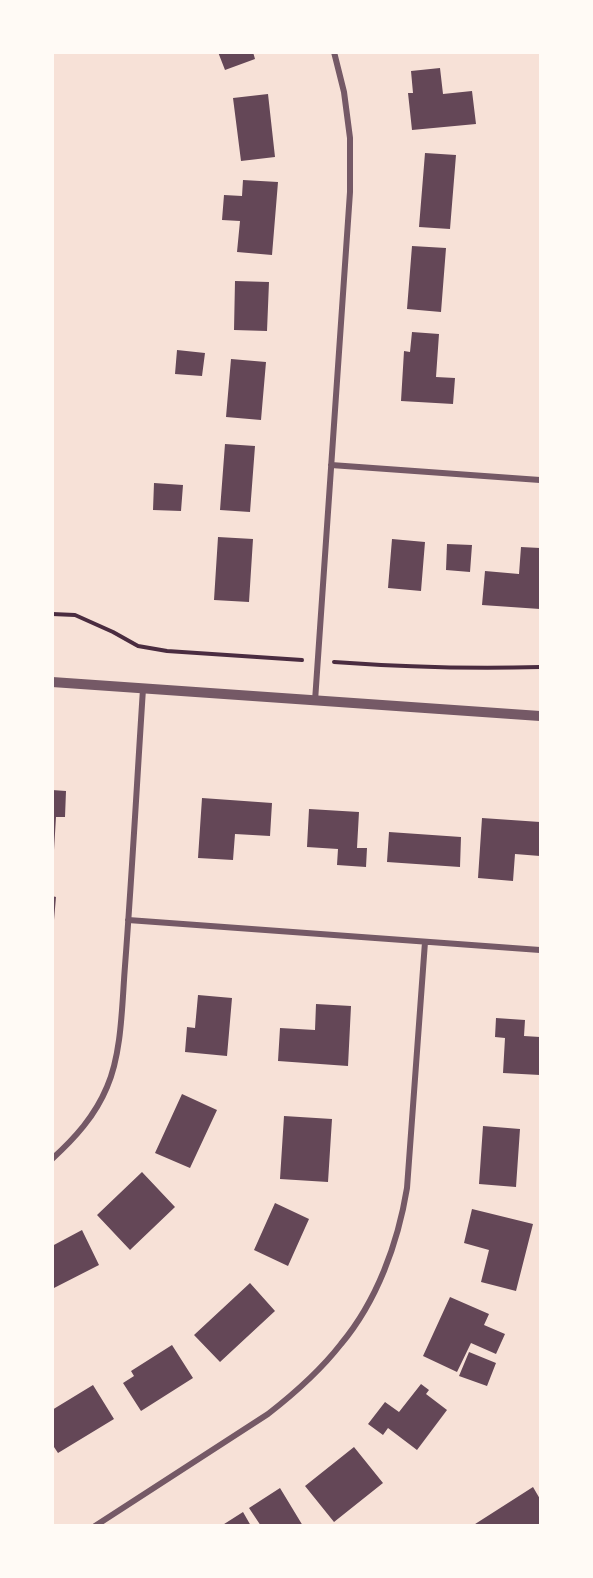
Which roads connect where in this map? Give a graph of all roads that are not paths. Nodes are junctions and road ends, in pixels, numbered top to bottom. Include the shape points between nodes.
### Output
1 (334, 52) edge
2 (331, 465) junction
3 (540, 480) edge
4 (52, 682) edge
5 (142, 689) junction
6 (315, 701) junction
7 (540, 716) edge
8 (128, 921) junction
9 (425, 942) junction
10 (540, 950) edge
11 (52, 1159) edge
12 (95, 1526) edge

1 - 2 street via 345,92 350,192
2 - 3 street
2 - 6 street
4 - 5 street
5 - 6 street
5 - 8 street
6 - 7 street
8 - 9 street
8 - 11 street via 116,1058 108,1086 95,1110
9 - 10 street
9 - 12 street via 407,1188 389,1256 360,1318 293,1395

